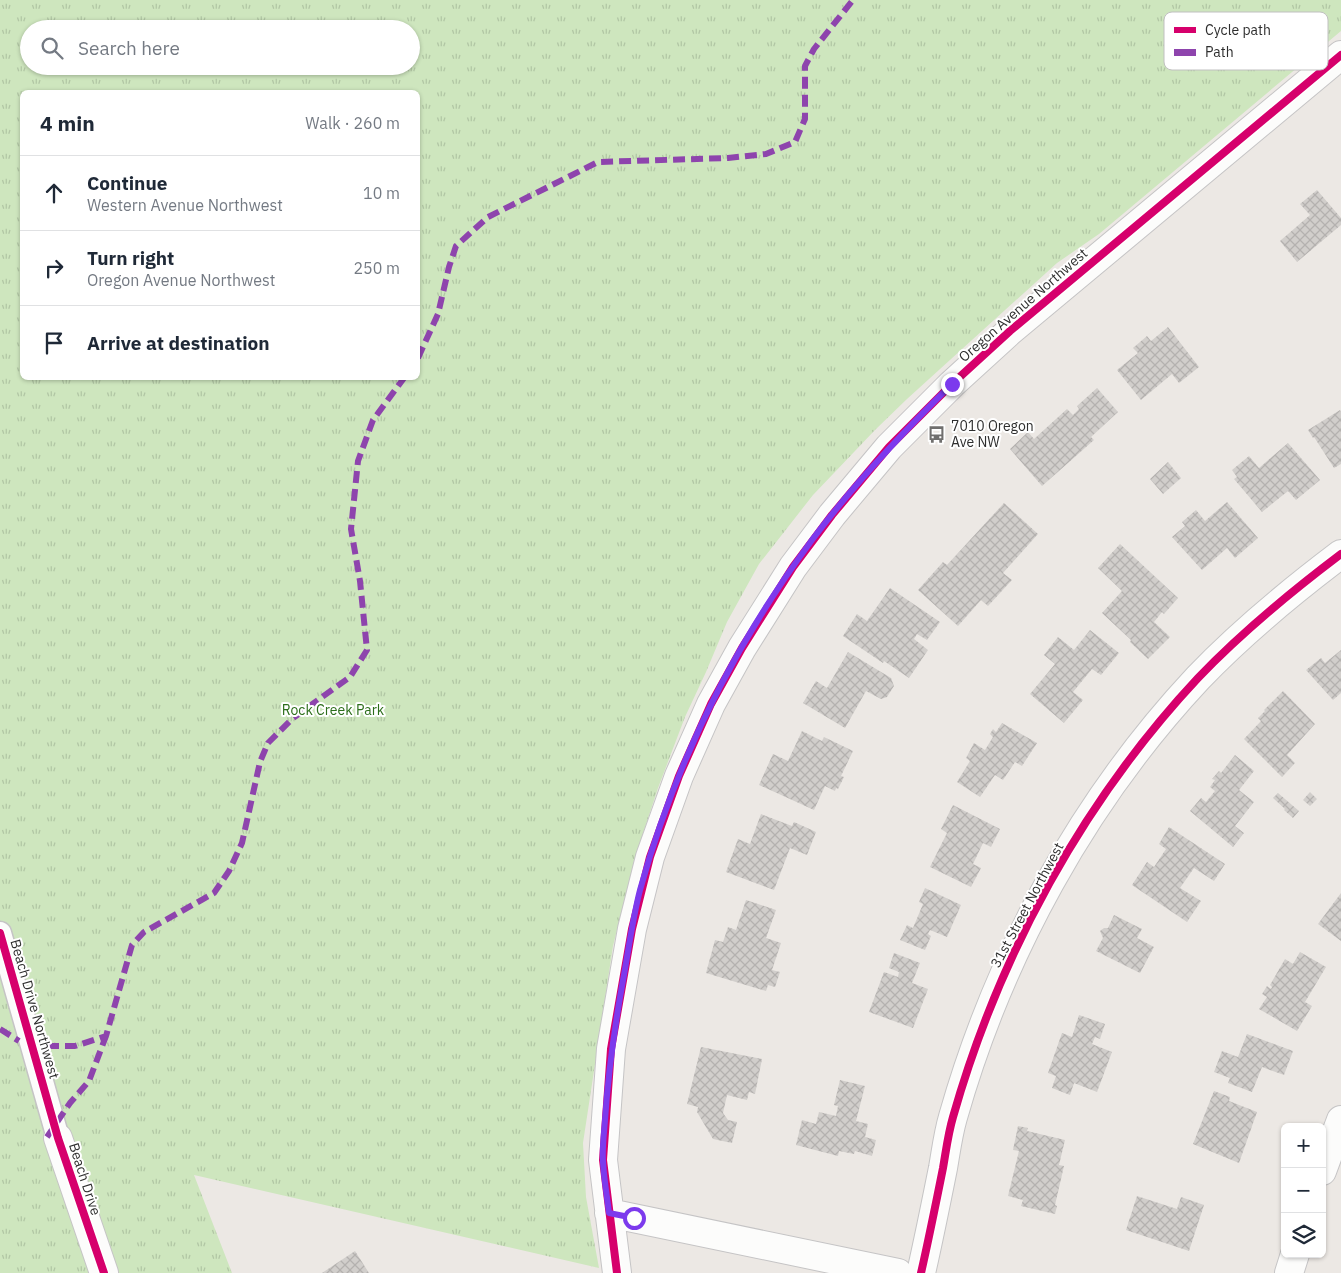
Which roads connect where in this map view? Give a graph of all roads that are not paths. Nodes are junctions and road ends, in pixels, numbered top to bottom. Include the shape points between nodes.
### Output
1 (1341, 55) edge
2 (1328, 66) edge
3 (1323, 70) edge
4 (1341, 554) edge
5 (0, 934) edge
6 (45, 1091) joint
7 (1341, 1120) edge
8 (58, 1138) joint
9 (1323, 1168) edge
10 (609, 1213) junction
11 (1294, 1258) edge
12 (104, 1273) edge
13 (617, 1273) edge
14 (898, 1273) edge
15 (921, 1273) edge
16 (1289, 1273) edge

1 - 2 street, Oregon Avenue Northwest
3 - 10 street, Oregon Avenue Northwest via 958,378 854,487 776,593 726,675 697,732 650,857 640,893 611,1049 603,1160
4 - 15 street, 31st Street Northwest via 1254,626 1199,678 1115,780 1066,854 990,1007 953,1118
5 - 6 street, Beach Drive Northwest
6 - 8 street, Beach Drive
7 - 9 street
8 - 12 street, Beach Drive
10 - 13 street, Oregon Avenue Northwest
10 - 14 street
11 - 16 street

